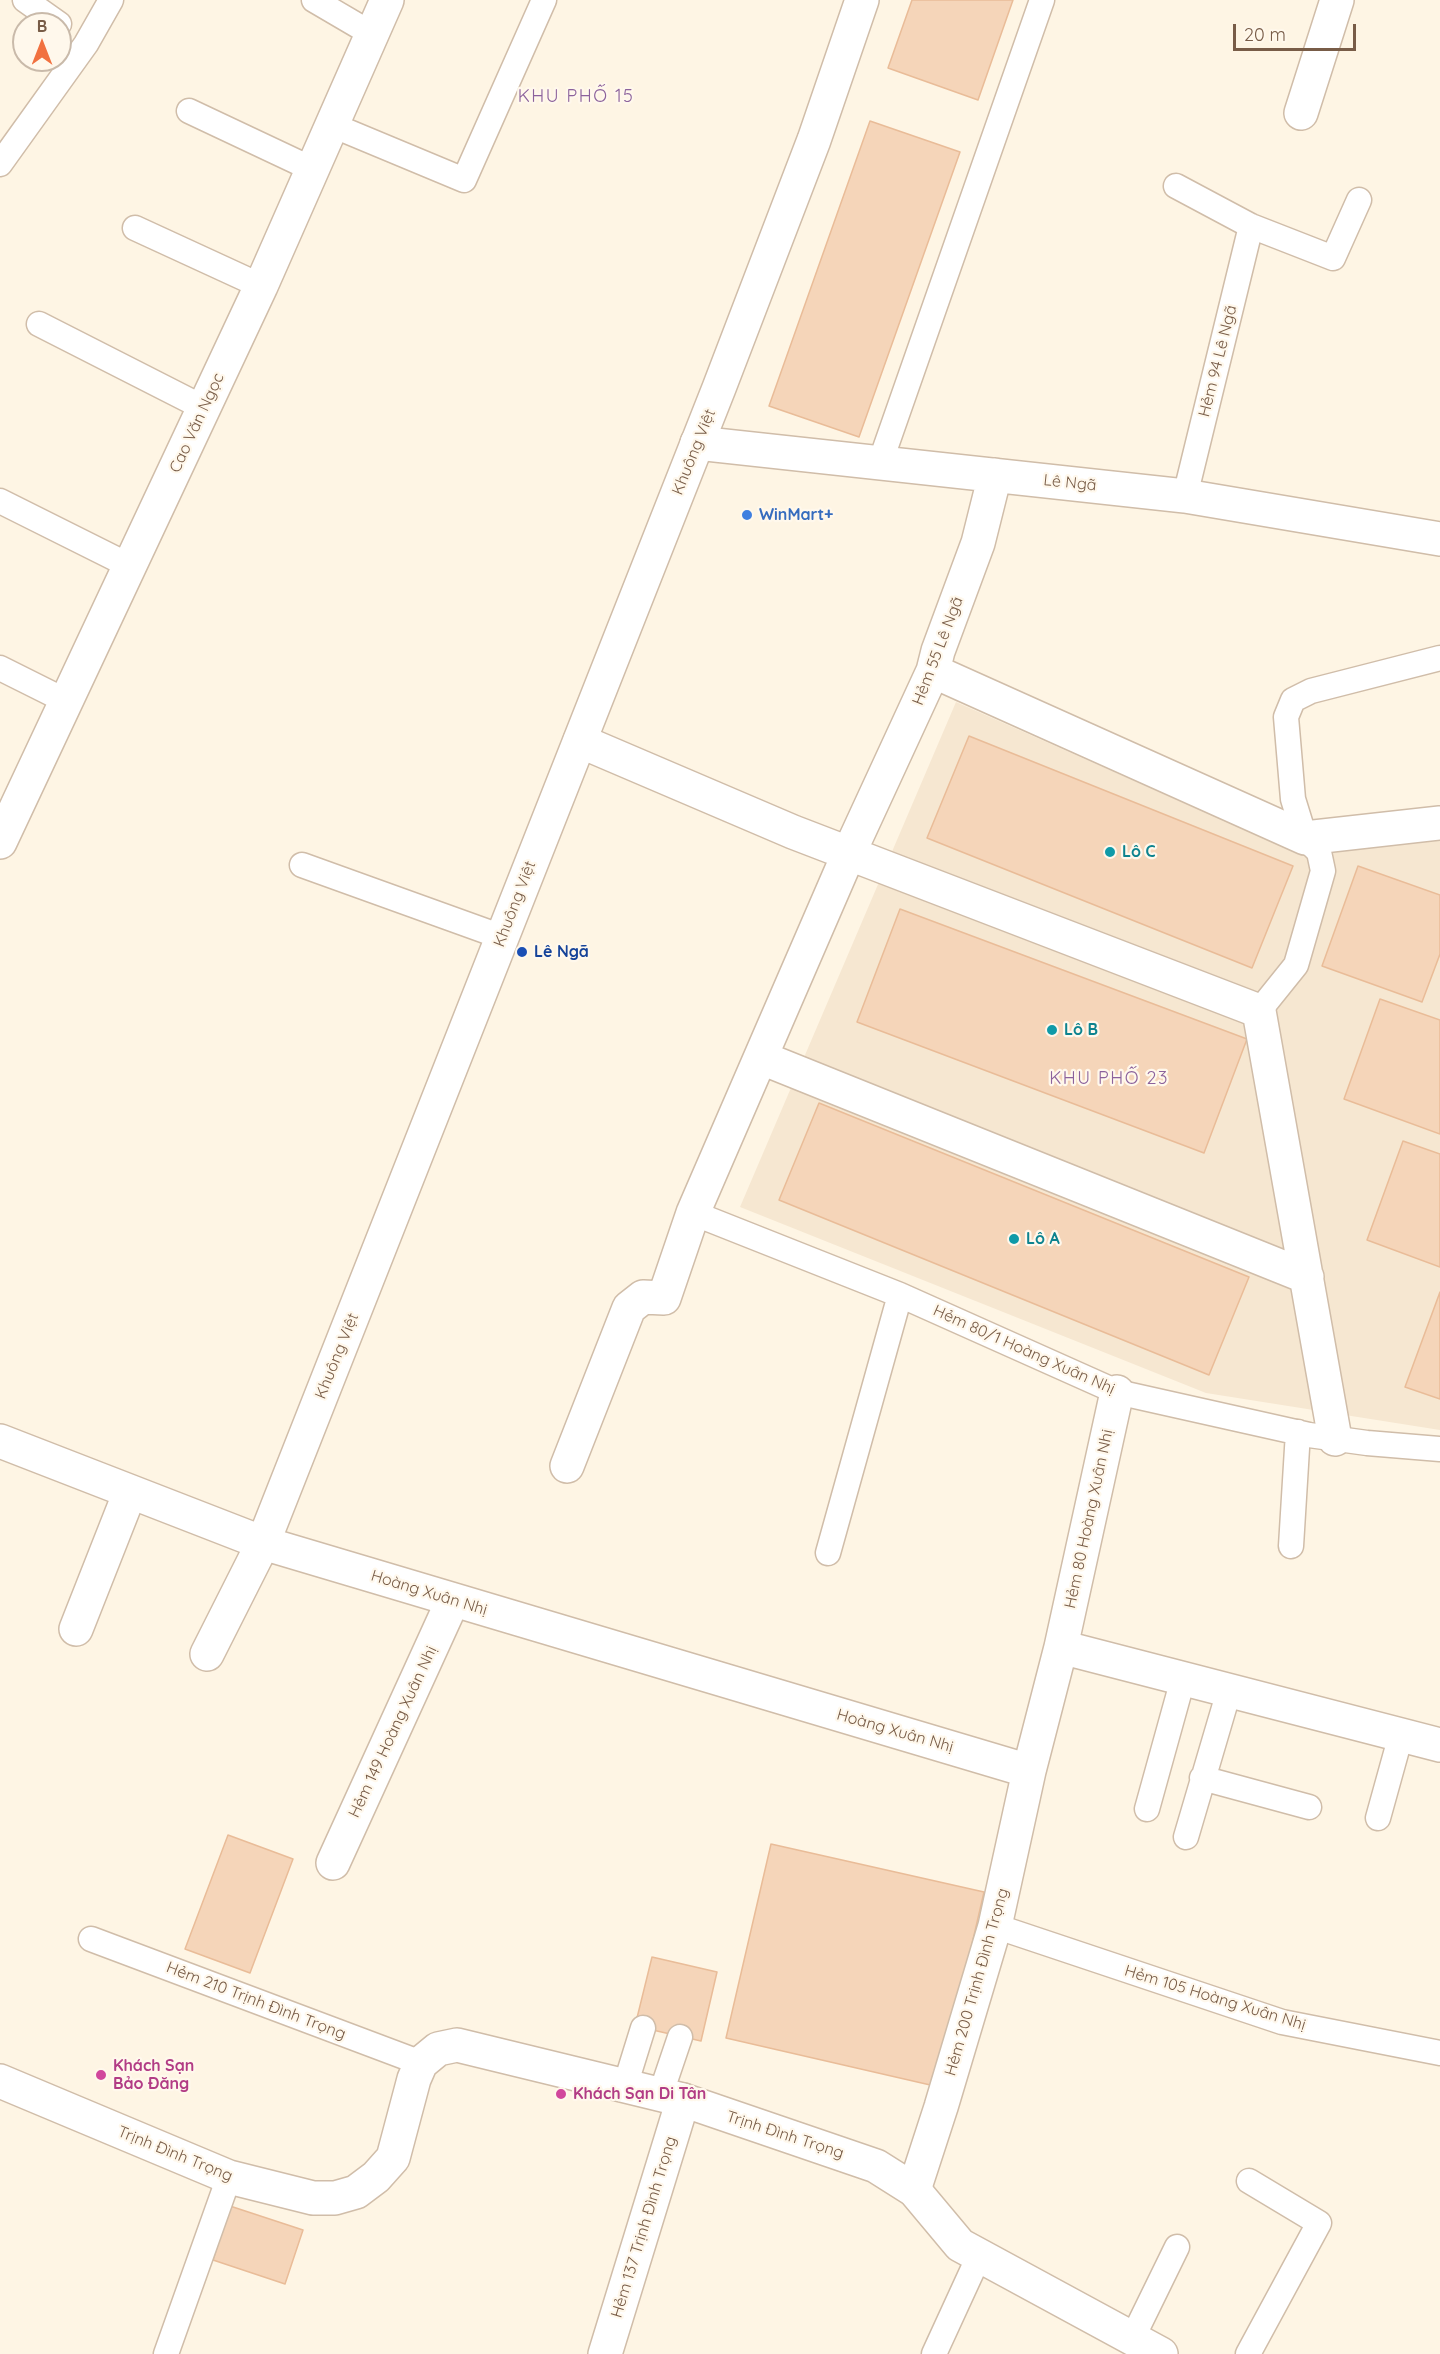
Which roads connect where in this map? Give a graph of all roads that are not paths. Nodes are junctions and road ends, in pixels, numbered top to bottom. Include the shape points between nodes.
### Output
1 (25, 0) edge
2 (111, 0) edge
3 (314, 0) edge
4 (387, 0) edge
5 (862, 0) edge
6 (1042, 0) edge
7 (1337, 0) edge
8 (540, 1) edge
9 (41, 12) edge
10 (72, 34) edge
11 (372, 34) junction
12 (86, 44) junction
13 (189, 111) dead end
14 (1301, 113) dead end
15 (332, 125) junction
16 (0, 164) edge
17 (312, 169) junction
18 (1176, 186) dead end
19 (1359, 200) dead end
20 (1251, 226) junction
21 (135, 228) dead end
22 (261, 286) junction
23 (39, 324) dead end
24 (204, 408) junction
25 (697, 442) junction
26 (880, 463) junction
27 (994, 475) junction
28 (1185, 496) junction
29 (0, 501) edge
30 (1438, 544) edge
31 (129, 566) junction
32 (1440, 658) edge
33 (0, 668) edge
34 (933, 671) junction
35 (66, 701) junction
36 (580, 741) junction
37 (1440, 823) edge
38 (1, 838) edge
39 (1305, 838) junction
40 (849, 854) junction
41 (302, 865) dead end
42 (502, 937) junction
43 (1259, 1011) junction
44 (762, 1058) junction
45 (693, 1213) junction
46 (1307, 1277) junction
47 (900, 1295) junction
48 (1117, 1392) junction
49 (1298, 1432) junction
50 (1335, 1438) junction
51 (0, 1441) edge
52 (1440, 1449) edge
53 (567, 1466) dead end
54 (129, 1492) junction
55 (263, 1543) junction
56 (1291, 1546) dead end
57 (828, 1553) dead end
58 (453, 1600) junction
59 (76, 1629) dead end
60 (1061, 1647) junction
61 (207, 1654) dead end
62 (1183, 1679) junction
63 (1229, 1691) junction
64 (1401, 1735) junction
65 (1440, 1745) edge
66 (1029, 1771) junction
67 (1202, 1778) junction
68 (1309, 1807) dead end
69 (1147, 1809) dead end
70 (1378, 1818) dead end
71 (1186, 1836) dead end
72 (333, 1863) dead end
73 (995, 1926) junction
74 (91, 1939) dead end
75 (644, 2028) dead end
76 (680, 2037) dead end
77 (1440, 2053) edge
78 (422, 2063) junction
79 (0, 2081) edge
80 (625, 2086) junction
81 (672, 2098) junction
82 (229, 2177) junction
83 (1250, 2181) dead end
84 (914, 2190) junction
85 (1177, 2247) dead end
86 (979, 2256) junction
87 (1132, 2339) junction
88 (165, 2354) edge
89 (604, 2354) edge
90 (934, 2354) edge
91 (1161, 2354) edge
92 (1248, 2354) edge

1 - 9 lane
2 - 12 lane
3 - 11 lane
4 - 11 street, Cao Văn Ngọc
5 - 25 street, Khuông Việt via 814,140
6 - 26 lane
7 - 14 street
8 - 15 lane via 464,180
10 - 12 lane
11 - 15 street, Cao Văn Ngọc
12 - 16 lane
13 - 17 lane
15 - 17 street, Cao Văn Ngọc
17 - 22 street, Cao Văn Ngọc
18 - 20 lane
19 - 20 lane via 1333,258
20 - 28 lane, Hẻm 94 Lê Ngã
21 - 22 lane
22 - 24 street, Cao Văn Ngọc
23 - 24 lane
24 - 31 street, Cao Văn Ngọc
25 - 26 street, Lê Ngã
25 - 36 street, Khuông Việt
26 - 27 street, Lê Ngã
27 - 28 street, Lê Ngã
27 - 34 street, Hẻm 55 Lê Ngã via 978,543
28 - 30 street, Lê Ngã
29 - 31 lane
31 - 35 street, Cao Văn Ngọc
32 - 39 lane via 1311,691 1293,700 1286,717 1293,799
33 - 35 lane
34 - 39 street
34 - 40 street, Hẻm 55 Lê Ngã
35 - 38 street, Cao Văn Ngọc
36 - 40 street
36 - 42 street, Khuông Việt
37 - 39 street
39 - 43 lane via 1319,852 1323,871 1319,888 1296,965
40 - 43 street
40 - 44 street, Hẻm 55 Lê Ngã
41 - 42 lane
42 - 55 street, Khuông Việt
43 - 46 street
44 - 45 street, Hẻm 55 Lê Ngã
44 - 46 street
45 - 47 lane, Hẻm 80/1 Hoàng Xuân Nhị
45 - 53 street, Hẻm 55 Lê Ngã via 664,1298 644,1297 629,1308
46 - 50 street
47 - 48 lane, Hẻm 80/1 Hoàng Xuân Nhị
47 - 57 lane
48 - 49 lane, Hẻm 80/1 Hoàng Xuân Nhị
48 - 60 street, Hẻm 80 Hoàng Xuân Nhị
49 - 50 lane, Hẻm 80/1 Hoàng Xuân Nhị
49 - 56 lane
50 - 52 lane, Hẻm 80/1 Hoàng Xuân Nhị
51 - 54 street
54 - 55 street
54 - 59 street
55 - 58 street, Hoàng Xuân Nhị
55 - 61 street, Khuông Việt
58 - 66 street, Hoàng Xuân Nhị
58 - 72 street, Hẻm 149 Hoàng Xuân Nhị
60 - 62 street
60 - 66 street
62 - 63 street
62 - 69 lane
63 - 64 street
63 - 67 lane
64 - 65 street
64 - 70 lane
66 - 73 street, Hẻm 200 Trịnh Đình Trọng
67 - 68 lane
67 - 71 lane
73 - 77 lane, Hẻm 105 Hoàng Xuân Nhị via 1282,2022
73 - 84 street, Hẻm 200 Trịnh Đình Trọng
74 - 78 lane, Hẻm 210 Trịnh Đình Trọng
75 - 80 lane
76 - 81 lane
78 - 80 street, Trịnh Đình Trọng via 438,2049 457,2045
78 - 82 street, Trịnh Đình Trọng via 393,2158 356,2192 335,2198 313,2198
79 - 82 street, Trịnh Đình Trọng
80 - 81 street, Trịnh Đình Trọng
81 - 84 street, Trịnh Đình Trọng via 876,2166
81 - 89 street, Hẻm 137 Trịnh Đình Trọng
82 - 88 lane
83 - 92 lane via 1319,2223
84 - 86 street, Trịnh Đình Trọng via 960,2245
85 - 87 lane
86 - 87 street, Trịnh Đình Trọng
86 - 90 lane
87 - 91 street, Trịnh Đình Trọng

